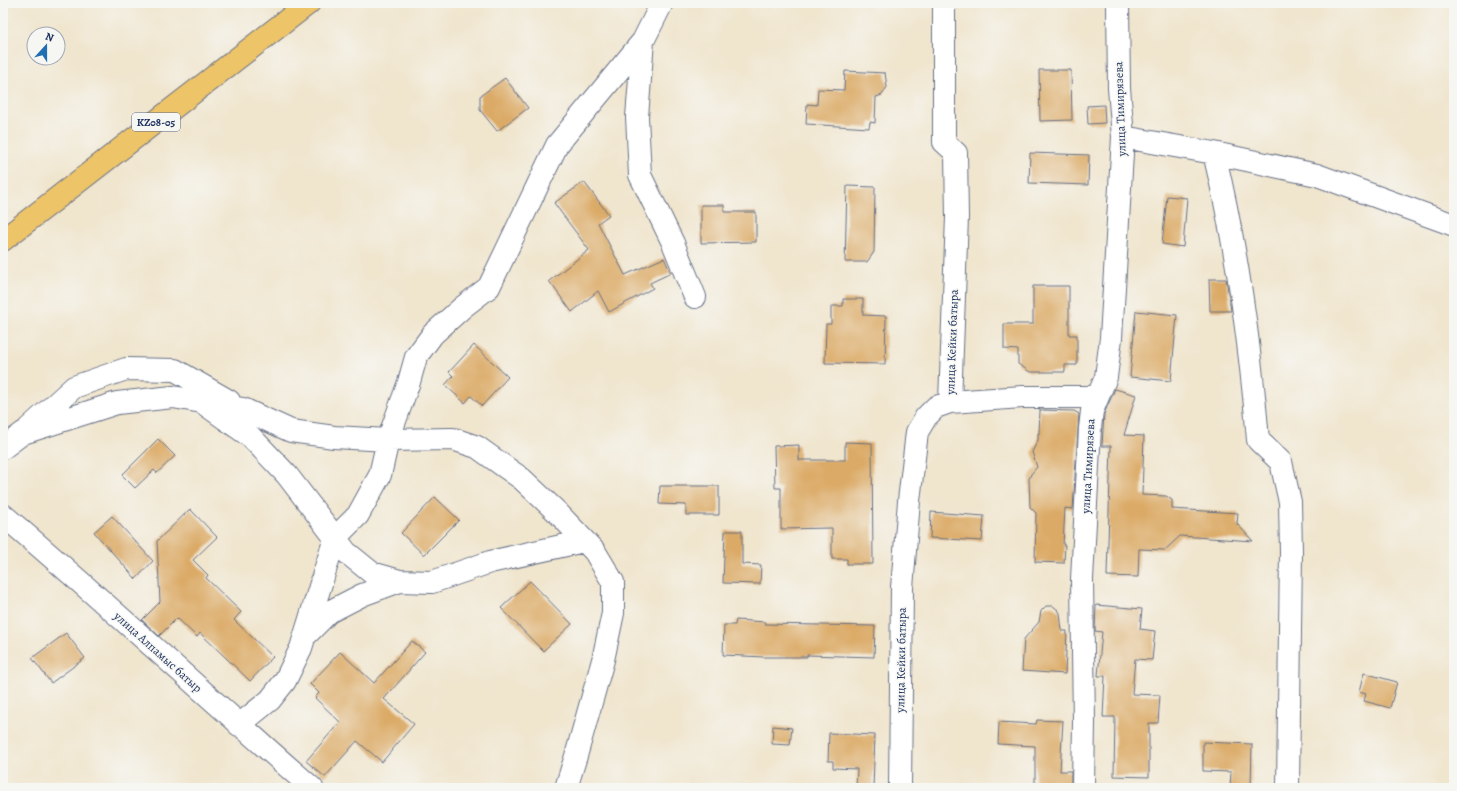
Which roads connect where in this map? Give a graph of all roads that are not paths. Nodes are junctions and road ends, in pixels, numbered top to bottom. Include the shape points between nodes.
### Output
1 (308, 3) edge
2 (662, 3) edge
3 (944, 3) edge
4 (1118, 3) edge
5 (643, 41) junction
6 (1123, 137) junction
7 (1214, 153) junction
8 (1454, 225) edge
9 (3, 240) edge
10 (695, 296) dead end
11 (1097, 397) junction
12 (202, 402) junction
13 (950, 402) junction
14 (243, 409) junction
15 (23, 433) junction
16 (388, 440) junction
17 (3, 448) edge
18 (3, 516) edge
19 (335, 538) junction
20 (584, 541) junction
21 (400, 581) junction
22 (305, 636) junction
23 (239, 725) junction
24 (312, 788) edge
25 (566, 788) edge
26 (900, 788) edge
27 (1083, 788) edge
28 (1288, 788) edge

1 - 9 main road, KZ08-05
2 - 5 street
3 - 13 street, улица Кейки батыра via 944,142 956,153 957,217
4 - 6 street, улица Тимирязева via 1119,88
5 - 10 street via 637,117 640,175
5 - 16 street via 557,145 489,287 433,334 416,357
6 - 7 street
6 - 11 street, улица Тимирязева via 1111,338 1106,377
7 - 8 street via 1317,175
7 - 28 street via 1242,288 1258,440 1281,462 1290,502
11 - 13 street via 1023,396
11 - 27 street, улица Тимирязева via 1090,428 1082,579
12 - 14 street
12 - 15 street via 173,397 117,403
12 - 19 street via 251,437 287,475
13 - 26 street, улица Кейки батыра via 936,407 916,432 902,588
14 - 15 street via 175,370 126,369 74,387
14 - 16 street via 291,431 334,437
15 - 17 street
16 - 19 street via 380,475 358,515
16 - 20 street via 453,439 477,447 522,479
18 - 23 street, улица Алпамыс батыр
19 - 21 street via 346,552 372,572
19 - 22 street
20 - 21 street via 490,562 432,582
20 - 25 street via 595,552 613,582 613,613 603,660
21 - 22 street via 362,595 329,612
22 - 23 street via 285,681 270,700
23 - 24 street, улица Алпамыс батыр

